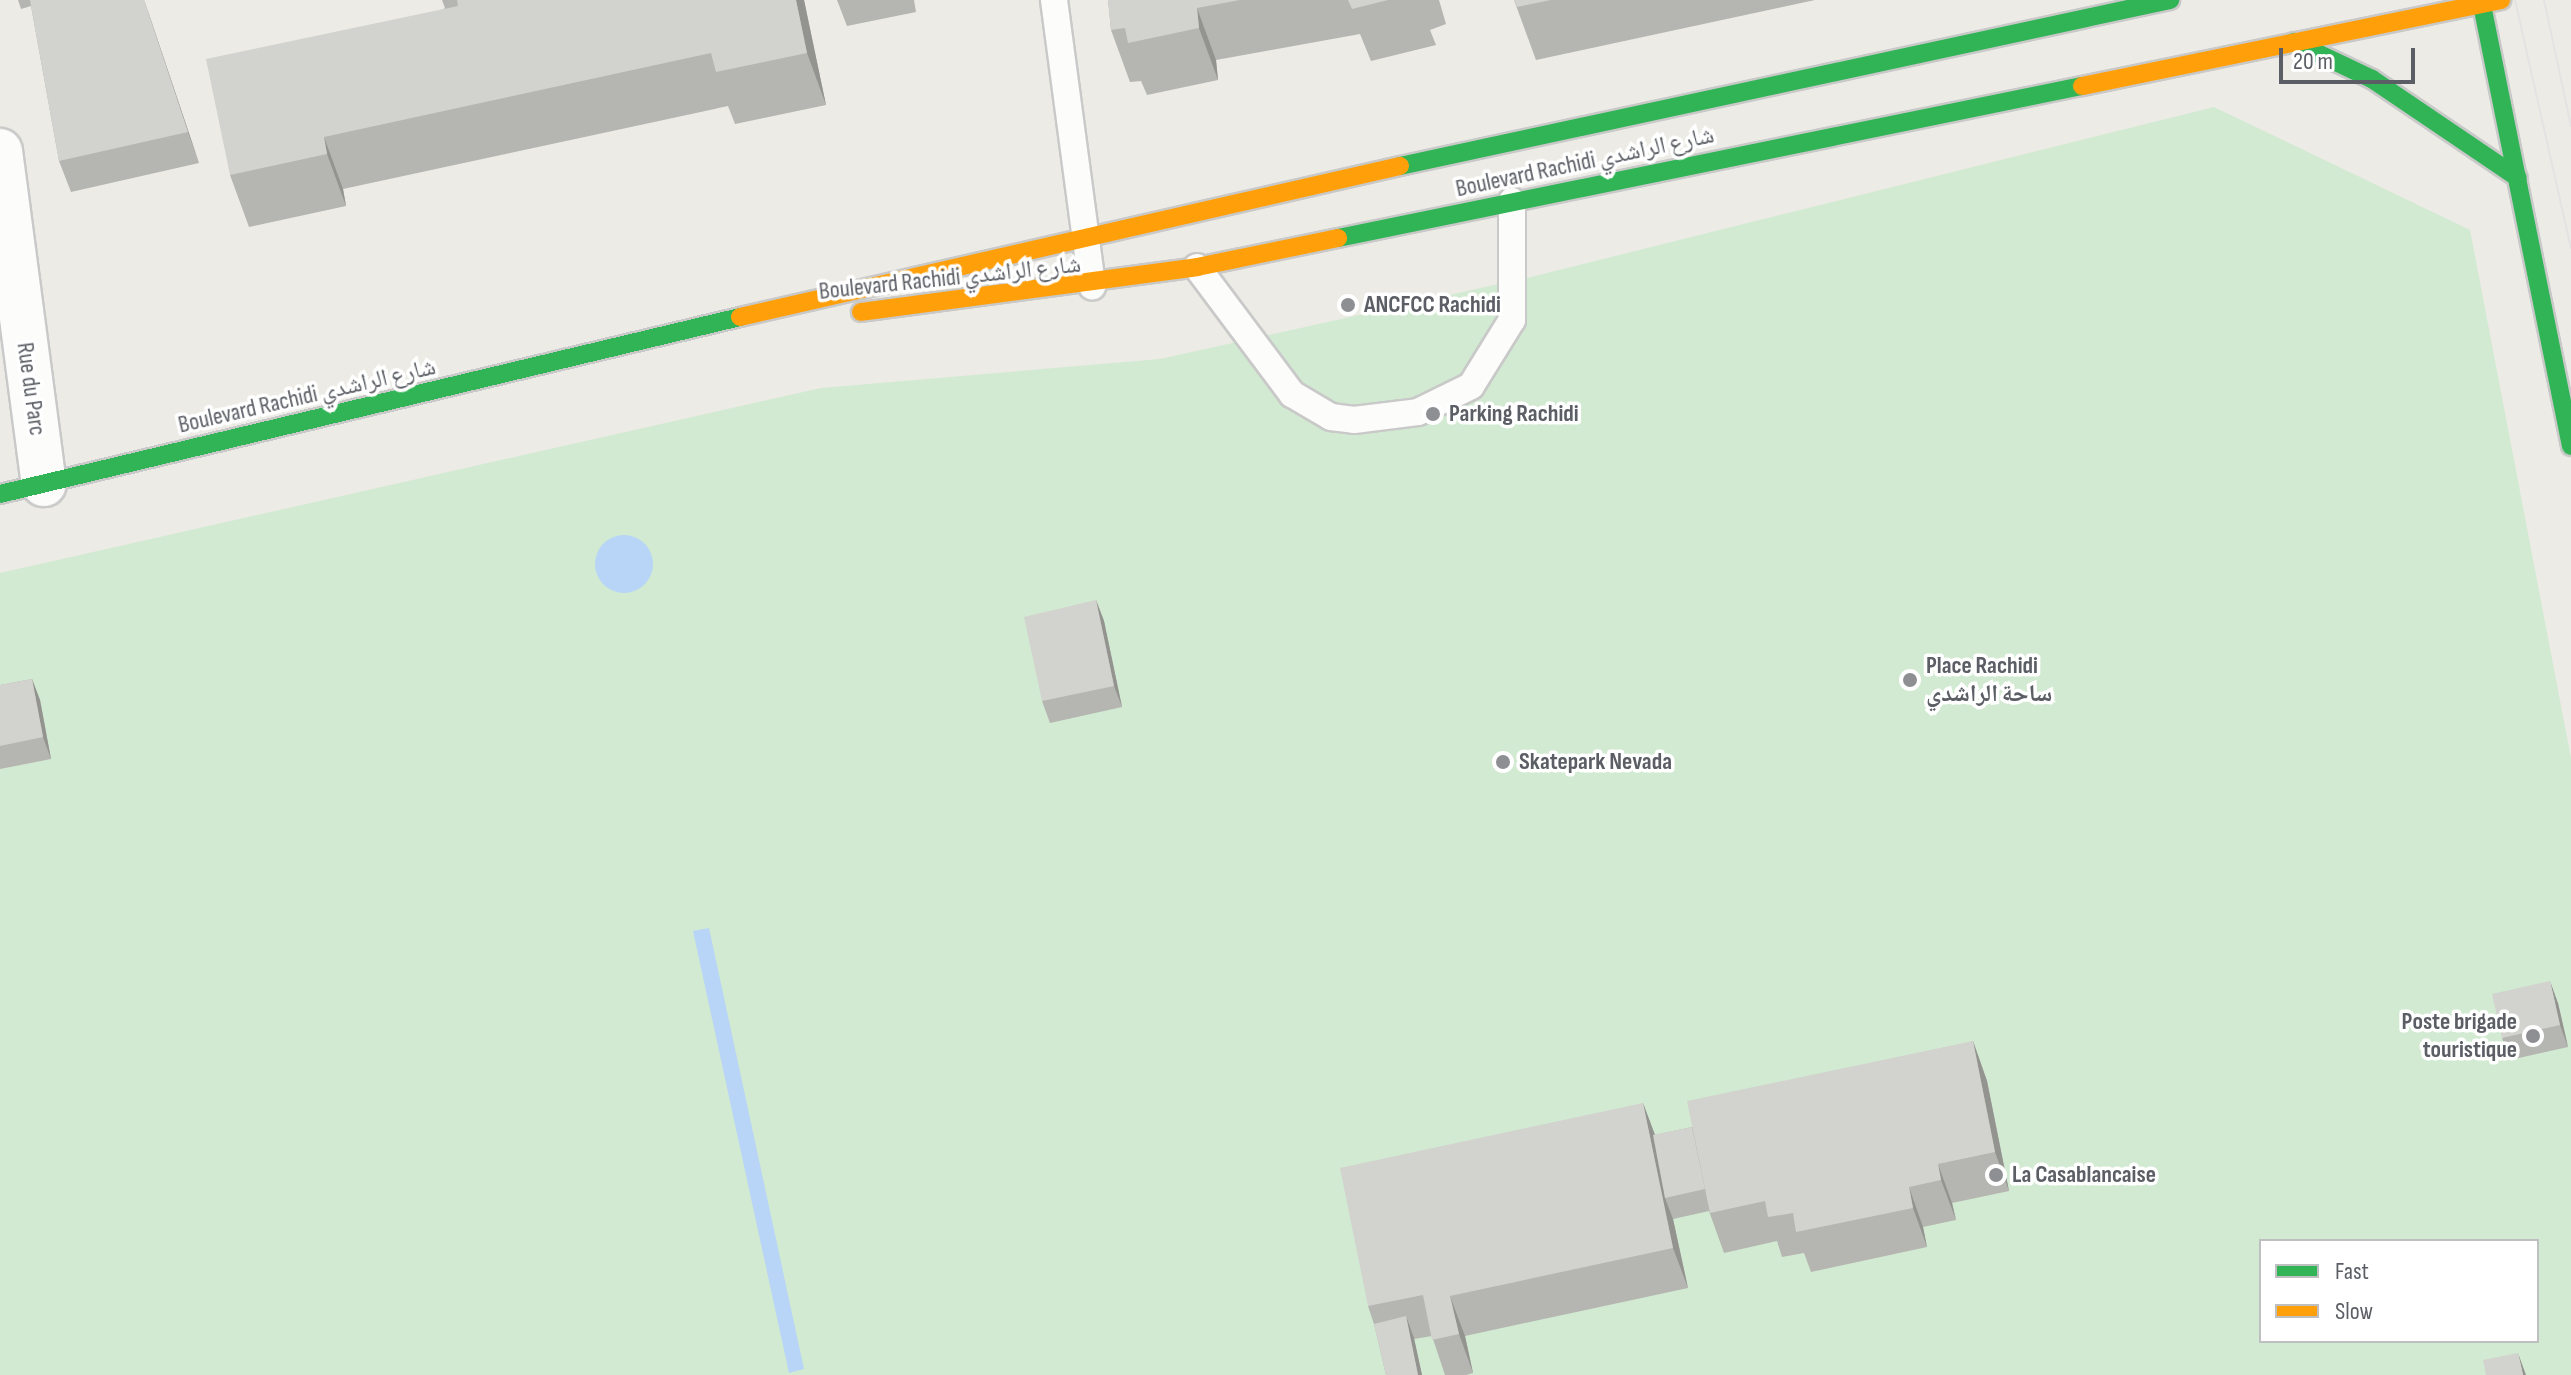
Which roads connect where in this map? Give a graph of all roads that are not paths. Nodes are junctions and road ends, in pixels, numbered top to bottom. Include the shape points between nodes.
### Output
1 (1054, 0) edge
2 (2170, 0) edge
3 (2501, 0) edge
4 (2482, 3) edge
5 (2294, 42) junction
6 (0, 151) edge
7 (2518, 178) junction
8 (1512, 201) junction
9 (1086, 234) junction
10 (1197, 267) junction
11 (1092, 286) junction
12 (672, 333) junction
13 (2571, 446) edge
14 (44, 484) junction
15 (0, 494) edge

1 - 9 lane
2 - 9 street, Boulevard Rachidi شارع الراشدي
3 - 4 street, Boulevard Rachidi شارع الراشدي
4 - 5 street, Boulevard Rachidi شارع الراشدي
4 - 7 street
5 - 7 street via 2392,91
5 - 8 street, Boulevard Rachidi شارع الراشدي
6 - 14 street, Rue du Parc
7 - 13 street
8 - 10 street, Boulevard Rachidi شارع الراشدي
8 - 10 lane via 1512,320 1471,386 1418,412 1354,420 1331,417 1292,394
9 - 11 lane
9 - 12 street, Boulevard Rachidi شارع الراشدي
10 - 11 street, Boulevard Rachidi شارع الراشدي
11 - 12 street, Boulevard Rachidi شارع الراشدي
12 - 14 street, Boulevard Rachidi شارع الراشدي
14 - 15 street, Boulevard Rachidi شارع الراشدي

